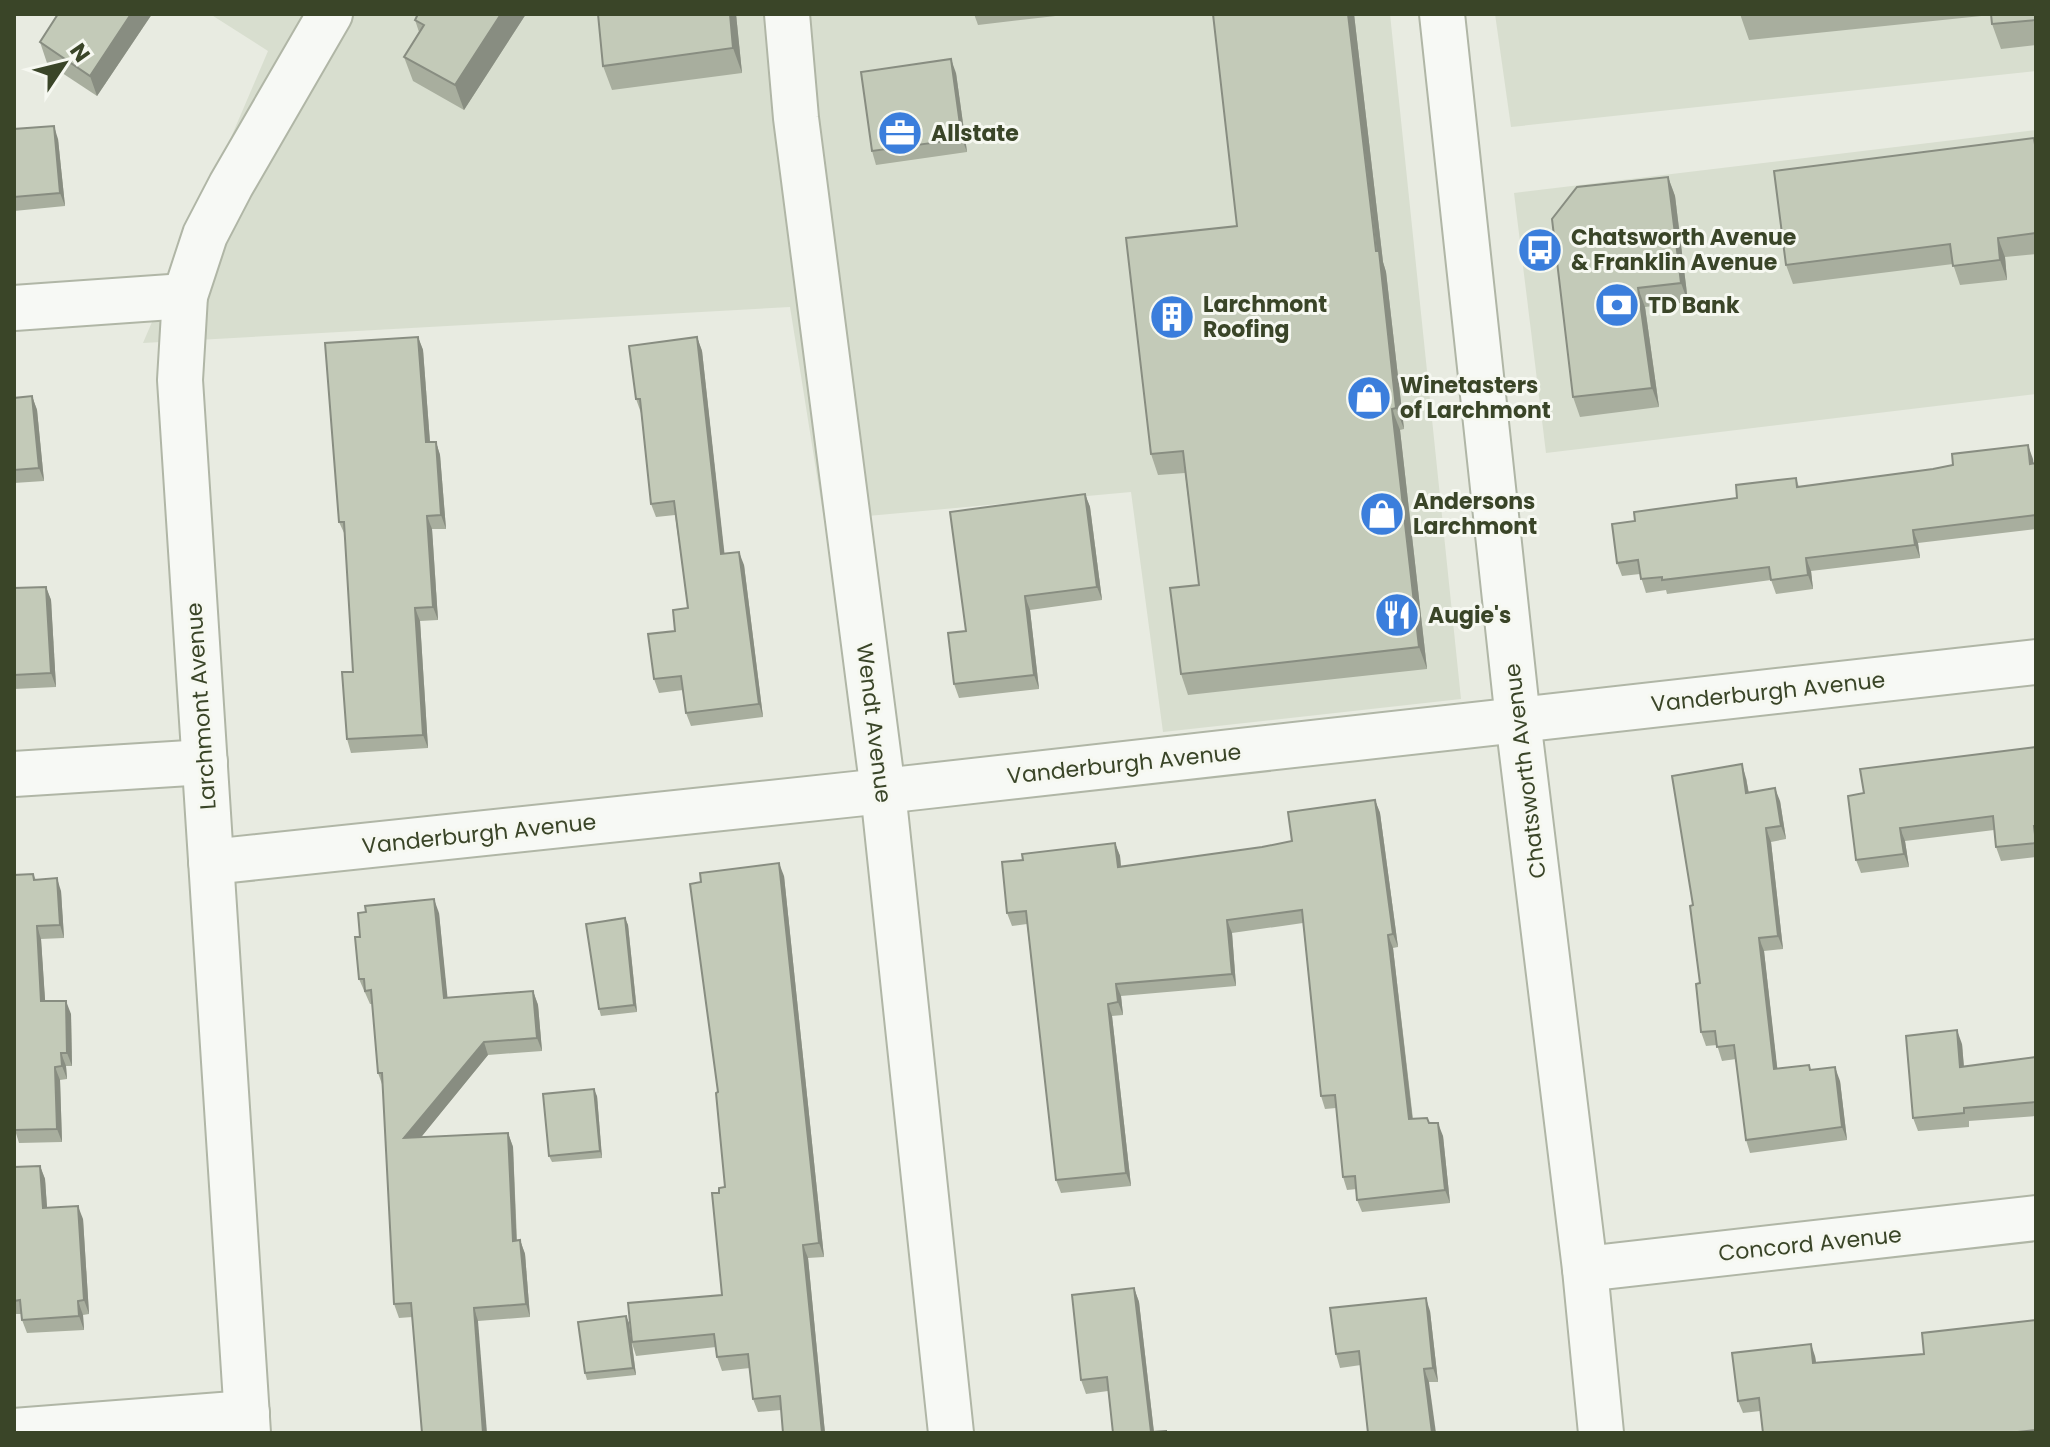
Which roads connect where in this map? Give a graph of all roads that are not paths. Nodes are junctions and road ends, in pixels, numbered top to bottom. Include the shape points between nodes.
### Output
1 (330, 14) edge
2 (787, 14) edge
3 (1442, 14) edge
4 (185, 296) junction
5 (14, 308) edge
6 (2036, 662) edge
7 (1518, 720) junction
8 (205, 762) junction
9 (14, 774) edge
10 (883, 791) junction
11 (211, 862) junction
12 (2036, 1218) edge
13 (1585, 1269) junction
14 (247, 1423) edge
15 (14, 1431) edge
16 (951, 1433) edge
17 (1601, 1433) edge

1 - 4 street, Larchmont Avenue via 205,235
2 - 10 street, Wendt Avenue
3 - 7 street, Chatsworth Avenue
4 - 5 street
4 - 8 street, Larchmont Avenue via 180,380
6 - 7 street, Vanderburgh Avenue
7 - 10 street, Vanderburgh Avenue
7 - 13 street, Chatsworth Avenue
8 - 9 street
8 - 11 street, Larchmont Avenue
10 - 11 street, Vanderburgh Avenue
10 - 16 street, Wendt Avenue
11 - 14 street, Larchmont Avenue
12 - 13 street, Concord Avenue
13 - 17 street, Chatsworth Avenue
14 - 15 street

